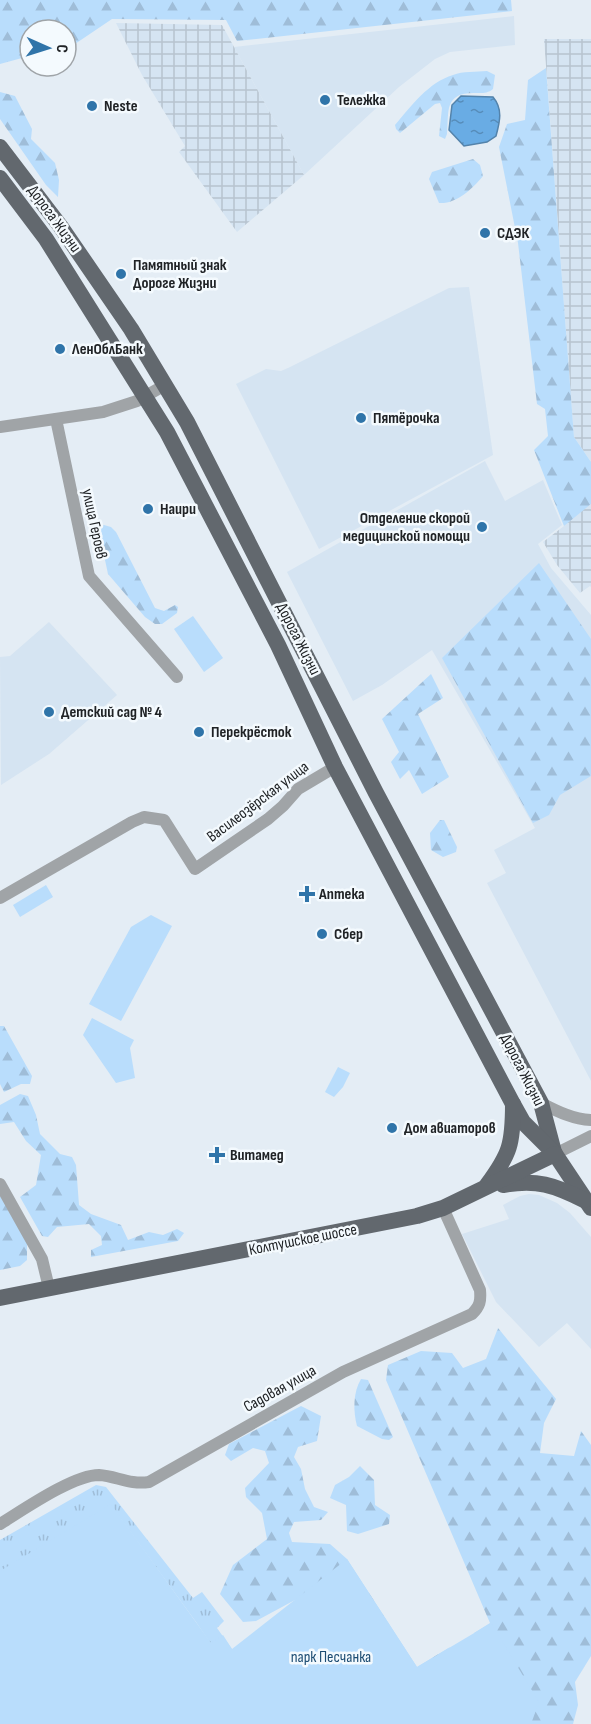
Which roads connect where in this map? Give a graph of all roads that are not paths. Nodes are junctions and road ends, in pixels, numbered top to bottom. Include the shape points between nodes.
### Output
1 (0, 147) edge
2 (0, 178) edge
3 (165, 385) junction
4 (145, 397) junction
5 (56, 419) junction
6 (0, 427) edge
7 (177, 677) dead end
8 (335, 767) junction
9 (0, 898) edge
10 (541, 1103) junction
11 (513, 1104) junction
12 (591, 1120) edge
13 (591, 1136) edge
14 (555, 1154) junction
15 (0, 1184) edge
16 (484, 1189) junction
17 (589, 1204) edge
18 (442, 1208) junction
19 (49, 1288) junction
20 (0, 1298) edge
21 (0, 1524) edge

1 - 3 main road, Дорога Жизни via 77,250
2 - 4 main road, Дорога Жизни via 46,239
3 - 4 street
3 - 10 main road, Дорога Жизни
4 - 5 street via 104,412
4 - 8 main road, Дорога Жизни via 278,645
5 - 6 street
5 - 7 street, улица Героев via 89,576
8 - 9 street, Василеозёрская улица via 298,789 268,819 195,869 164,820 144,817
8 - 11 main road, Дорога Жизни
10 - 12 street via 560,1113
10 - 14 main road, Дорога Жизни
11 - 14 main road, Дорога Жизни via 523,1122
11 - 16 main road via 510,1148
13 - 14 street, Колтушское шоссе
14 - 16 main road, Колтушское шоссе
14 - 17 main road, Дорога Жизни
15 - 19 street via 42,1259
16 - 17 main road via 540,1182
16 - 18 main road, Колтушское шоссе
18 - 19 main road, Колтушское шоссе via 329,1235
18 - 21 street, Садовая улица via 480,1290 481,1300 472,1314 343,1372 148,1482 131,1483 101,1475 82,1478
19 - 20 main road, Колтушское шоссе

